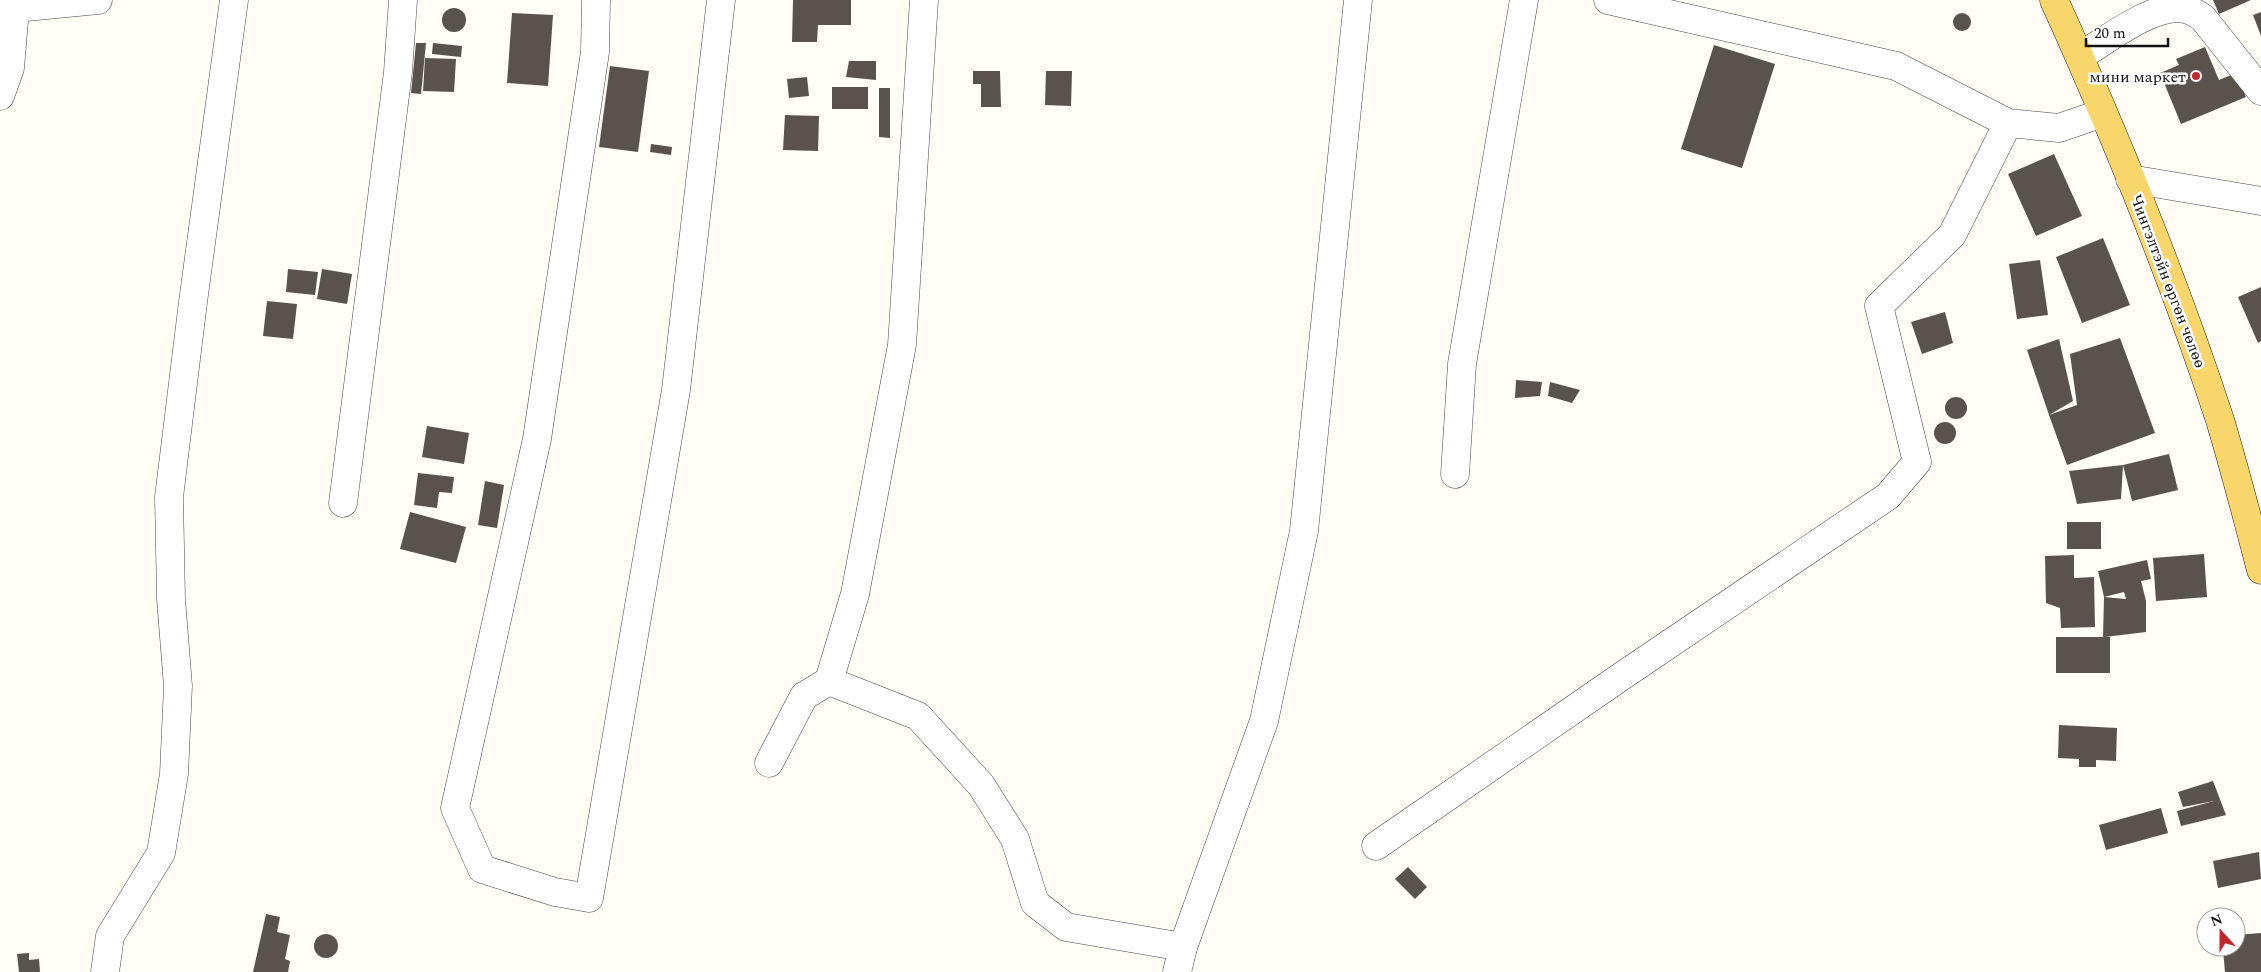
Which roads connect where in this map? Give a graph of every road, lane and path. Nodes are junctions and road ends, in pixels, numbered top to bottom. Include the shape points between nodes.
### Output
1 (98, 0) edge
2 (234, 0) edge
3 (403, 0) edge
4 (596, 0) edge
5 (721, 0) edge
6 (924, 0) edge
7 (1358, 0) edge
8 (1524, 0) edge
9 (1608, 0) edge
10 (2054, 0) edge
11 (7, 7) edge
12 (2080, 56) junction
13 (2261, 91) edge
14 (0, 96) edge
15 (2103, 113) junction
16 (2008, 123) junction
17 (2130, 179) junction
18 (2261, 201) edge
19 (1455, 474) dead end
20 (343, 503) dead end
21 (2261, 570) edge
22 (829, 681) junction
23 (769, 763) dead end
24 (1376, 846) dead end
25 (1180, 960) edge
26 (105, 972) edge

1 - 11 street
2 - 26 street via 169,497 171,599 178,686 174,774 161,853 110,936
3 - 20 street via 398,72
4 - 5 street via 595,52 537,439 455,808 482,869 555,892 589,898 676,390
6 - 22 street via 902,345 855,594
7 - 25 street via 1304,530 1264,721
8 - 19 street via 1462,364
9 - 16 street via 1896,66
10 - 12 main road, Чингэлтэйн өргөн чөлөө
11 - 14 street via 10,68
12 - 13 street via 2148,17 2179,8 2203,18
12 - 15 main road, Чингэлтэйн өргөн чөлөө
15 - 16 street via 2059,128
15 - 17 main road, Чингэлтэйн өргөн чөлөө
16 - 24 street via 1952,235 1879,306 1917,462 1888,496
17 - 18 street
17 - 21 main road, Чингэлтэйн өргөн чөлөө via 2198,355 2237,479
22 - 23 street via 804,696
22 - 25 street via 918,716 981,785 1015,839 1034,903 1066,927

